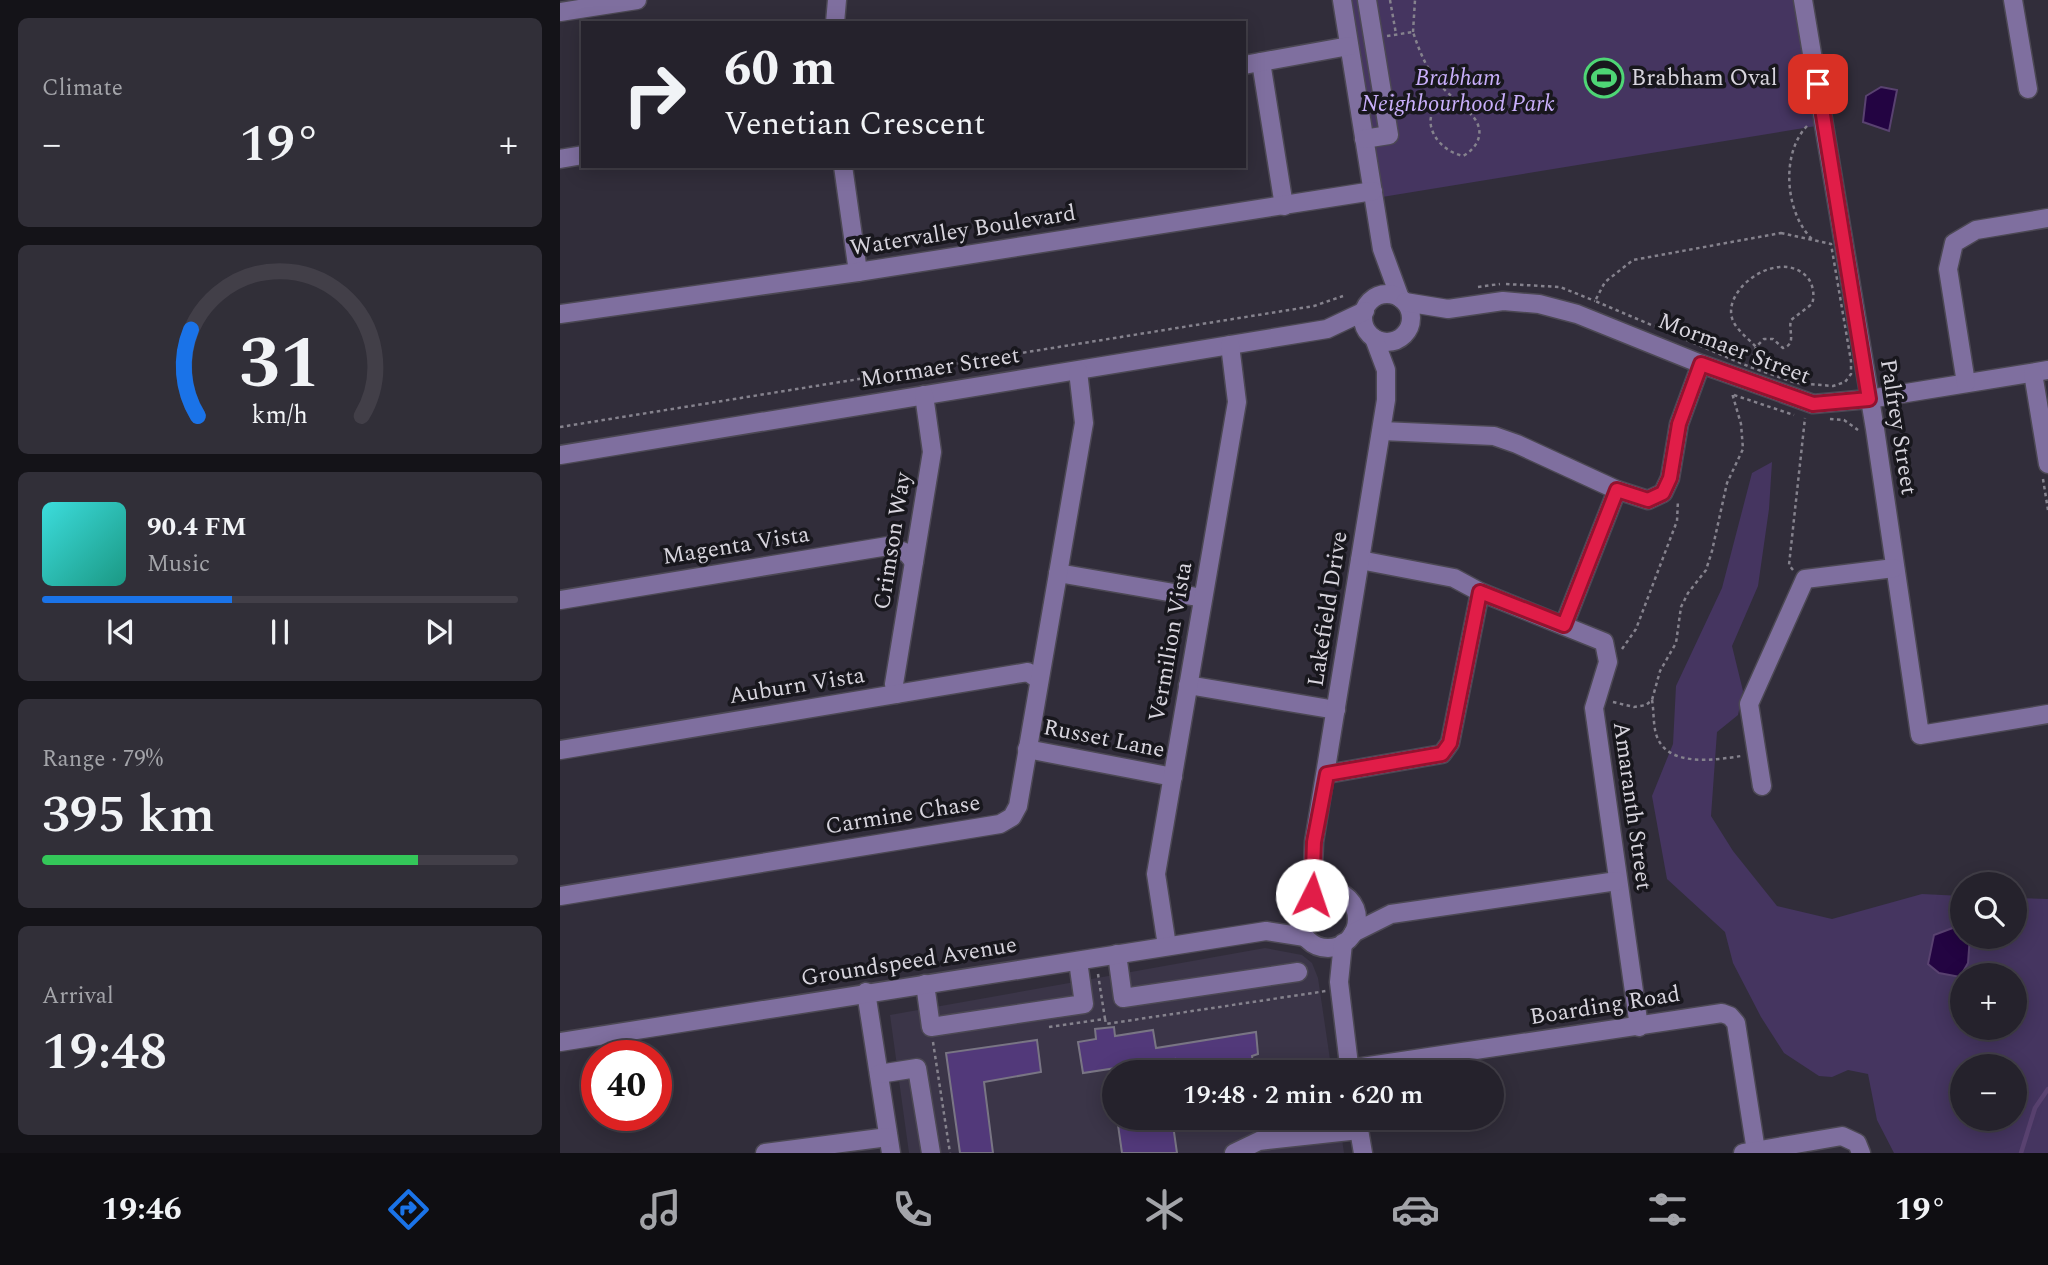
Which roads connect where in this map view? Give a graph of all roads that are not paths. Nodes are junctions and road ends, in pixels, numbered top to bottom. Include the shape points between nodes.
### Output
1 (637, 0) edge
2 (837, 0) edge
3 (1342, 0) edge
4 (1367, 0) edge
5 (1803, 0) edge
6 (2013, 0) edge
7 (560, 12) edge
8 (835, 21) edge
9 (1349, 46) junction
10 (1253, 63) edge
11 (2028, 89) dead end
12 (1364, 139) junction
13 (581, 155) edge
14 (560, 159) edge
15 (843, 168) edge
16 (1373, 191) junction
17 (1284, 206) junction
18 (2048, 218) edge
19 (1382, 249) junction
20 (858, 272) junction
21 (1403, 300) junction
22 (1370, 305) junction
23 (1448, 309) junction
24 (560, 314) edge
25 (1327, 329) junction
26 (1404, 333) junction
27 (1372, 336) junction
28 (1230, 345) junction
29 (1701, 364) junction
30 (1386, 370) junction
31 (1078, 371) junction
32 (2040, 371) edge
33 (1966, 383) junction
34 (924, 395) junction
35 (1869, 399) junction
36 (1382, 431) junction
37 (560, 454) edge
38 (2048, 464) edge
39 (1617, 490) junction
40 (1360, 560) junction
41 (914, 562) junction
42 (1894, 568) junction
43 (1058, 573) junction
44 (1480, 592) junction
45 (1203, 597) junction
46 (560, 600) edge
47 (1564, 625) junction
48 (1039, 680) junction
49 (1188, 685) junction
50 (896, 694) junction
51 (1336, 710) junction
52 (2048, 714) edge
53 (1027, 749) junction
54 (560, 750) edge
55 (1327, 774) junction
56 (1172, 777) junction
57 (1762, 786) dead end
58 (1315, 849) junction
59 (1617, 881) junction
60 (560, 896) edge
61 (1346, 899) junction
62 (1307, 902) junction
63 (1391, 914) junction
64 (1266, 931) junction
65 (1348, 938) junction
66 (1312, 942) junction
67 (1167, 946) junction
68 (1117, 954) junction
69 (1078, 961) junction
70 (1298, 972) dead end
71 (925, 985) junction
72 (1339, 986) junction
73 (866, 992) junction
74 (1639, 1027) junction
75 (560, 1042) edge
76 (1348, 1060) edge
77 (1422, 1060) edge
78 (879, 1074) junction
79 (1323, 1130) edge
80 (1359, 1130) edge
81 (889, 1145) edge
82 (1749, 1152) edge
83 (765, 1153) edge
84 (930, 1153) edge
85 (1234, 1153) edge
86 (1363, 1153) edge
87 (1861, 1153) edge

1 - 7 street
2 - 8 street
3 - 9 street
4 - 12 street via 1389,135
5 - 35 street, Palfrey Street
6 - 11 street
9 - 10 street
9 - 12 street
10 - 17 street
12 - 16 street
13 - 14 street
15 - 20 street
16 - 17 street, Watervalley Boulevard
16 - 19 street
17 - 20 street, Watervalley Boulevard
18 - 33 street via 1976,230 1954,243 1948,269
19 - 21 street
19 - 22 street
20 - 24 street, Watervalley Boulevard
21 - 22 street via 1388,294
21 - 23 street, Mormaer Street
21 - 26 street via 1410,314
22 - 25 street, Mormaer Street
22 - 27 street via 1364,322
23 - 26 street, Mormaer Street
23 - 29 street, Mormaer Street via 1503,300 1539,304 1577,314
25 - 27 street, Mormaer Street
25 - 28 street, Mormaer Street
26 - 27 street via 1386,342
26 - 30 street, Lakefield Drive
27 - 30 street, Lakefield Drive
28 - 31 street, Mormaer Street
28 - 45 street, Vermilion Vista via 1237,402
29 - 35 street, Mormaer Street via 1813,404
29 - 39 street via 1679,424 1663,493 1648,500
30 - 36 street, Lakefield Drive
31 - 34 street, Mormaer Street
31 - 43 street, Carmine Chase via 1084,423
32 - 33 street, Mormaer Street
32 - 38 street
33 - 35 street, Mormaer Street
34 - 37 street, Mormaer Street
34 - 41 street, Crimson Way via 932,452
35 - 42 street, Palfrey Street
36 - 39 street via 1494,436
36 - 40 street, Lakefield Drive
39 - 47 street
40 - 44 street, Amaranth Street via 1454,578
40 - 51 street, Lakefield Drive
41 - 46 street, Magenta Vista via 907,552 888,546
41 - 50 street, Crimson Way
42 - 52 street, Palfrey Street via 1920,735
42 - 57 street via 1805,579 1749,705
43 - 45 street
43 - 48 street, Carmine Chase
44 - 47 street, Amaranth Street
44 - 55 street via 1450,743 1442,754
45 - 49 street, Vermilion Vista
47 - 59 street, Amaranth Street via 1604,642 1608,662 1594,708
48 - 50 street, Auburn Vista via 1028,672
48 - 53 street, Carmine Chase
49 - 51 street
49 - 56 street, Vermilion Vista
50 - 54 street, Auburn Vista
51 - 55 street, Lakefield Drive
53 - 56 street, Russet Lane
53 - 60 street, Carmine Chase via 1018,806 1012,817 1000,824
55 - 58 street, Lakefield Drive
56 - 67 street, Vermilion Vista via 1156,874
58 - 61 street
58 - 62 street, Lakefield Drive
59 - 63 street
59 - 74 street, Amaranth Street
61 - 62 street via 1321,891
61 - 63 street
61 - 65 street via 1356,923
62 - 64 street, Groundspeed Avenue
62 - 66 street via 1300,927
63 - 65 street
64 - 66 street, Groundspeed Avenue
64 - 67 street, Groundspeed Avenue
65 - 66 street via 1329,948
65 - 72 street
66 - 72 street
67 - 68 street, Groundspeed Avenue
68 - 69 street, Groundspeed Avenue
68 - 70 street via 1123,998
69 - 71 street, Groundspeed Avenue
69 - 71 street via 1084,1004 931,1027
71 - 73 street, Groundspeed Avenue
72 - 76 street
73 - 75 street, Groundspeed Avenue
73 - 78 street
74 - 77 street, Boarding Road
74 - 82 street, Boarding Road via 1722,1013 1730,1016 1738,1032
78 - 81 street
78 - 84 street via 917,1068
79 - 85 street via 1259,1141
80 - 86 street
81 - 83 street
82 - 87 street via 1842,1136 1857,1143

